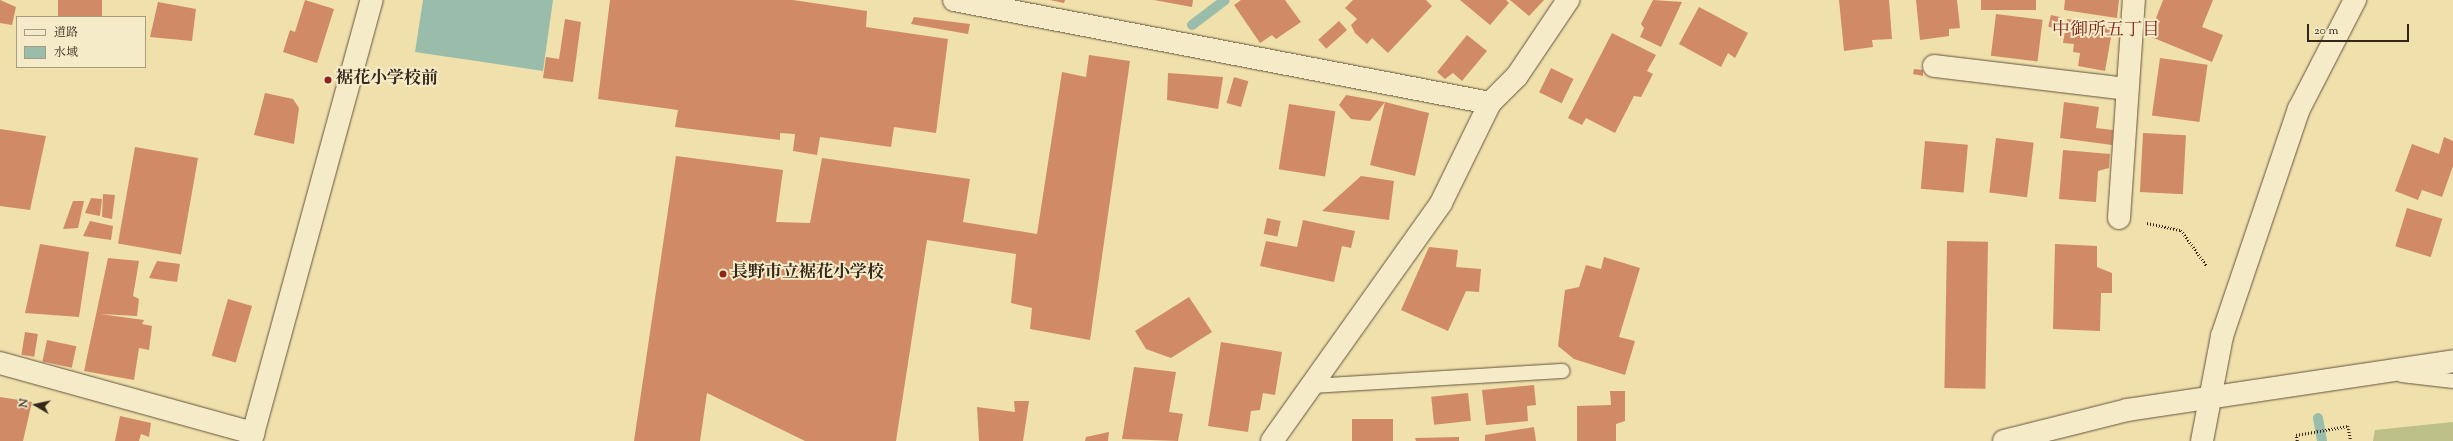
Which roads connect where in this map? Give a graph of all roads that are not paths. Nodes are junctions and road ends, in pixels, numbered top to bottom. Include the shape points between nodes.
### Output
1 (372, 0) edge
2 (954, 0) edge
3 (1568, 0) edge
4 (2134, 0) edge
5 (2355, 0) edge
6 (1934, 66) dead end
7 (2126, 89) junction
8 (1490, 103) junction
9 (2120, 218) road end
10 (2453, 361) edge
11 (0, 363) edge
12 (1563, 371) dead end
13 (2376, 372) junction
14 (2453, 381) edge
15 (1310, 386) junction
16 (2210, 396) junction
17 (252, 437) edge
18 (2203, 437) edge
19 (1272, 441) edge
20 (2004, 441) edge

1 - 17 street
2 - 8 street
3 - 8 street via 1517,76
4 - 7 street
5 - 16 street via 2299,109 2222,336
6 - 7 street
7 - 9 street
8 - 15 street via 1441,203
10 - 13 street
11 - 17 street
12 - 15 lane
13 - 14 lane
13 - 16 street
15 - 19 street
16 - 18 street
16 - 20 street via 2127,410

